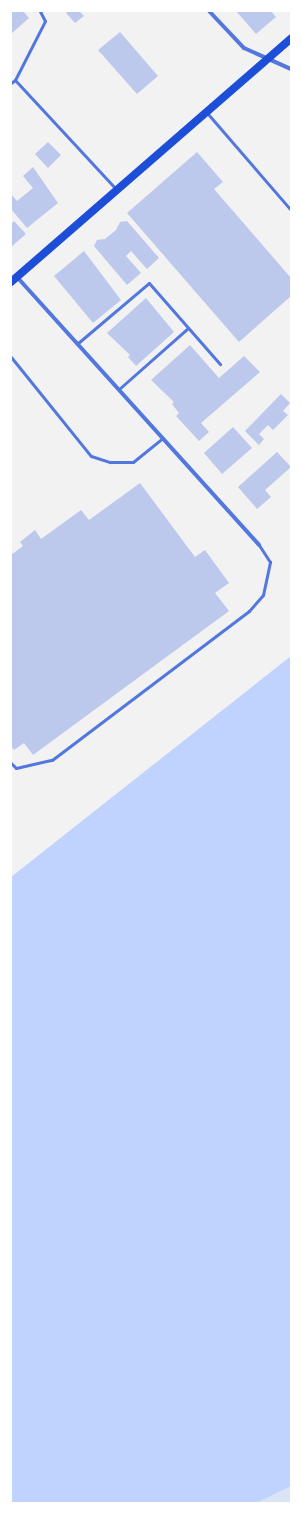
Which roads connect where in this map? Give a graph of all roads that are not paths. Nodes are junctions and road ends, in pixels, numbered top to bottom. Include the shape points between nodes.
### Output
1 (40, 11) edge
2 (209, 11) edge
3 (291, 38) edge
4 (268, 59) junction
5 (291, 69) edge
6 (15, 80) junction
7 (11, 83) edge
8 (206, 112) junction
9 (117, 190) junction
10 (291, 210) edge
11 (14, 280) edge
12 (188, 328) junction
13 (78, 343) junction
14 (11, 358) edge
15 (220, 364) dead end
16 (119, 389) junction
17 (164, 437) junction
18 (259, 545) joint
19 (11, 762) edge

1 - 6 lane via 45,21
2 - 4 street via 237,43
3 - 4 main road
4 - 5 street
4 - 8 main road
6 - 7 lane
6 - 9 lane
8 - 9 main road
8 - 10 lane
9 - 11 main road
11 - 13 street
12 - 13 lane via 149,283
12 - 15 lane
12 - 16 lane
13 - 16 street
14 - 17 lane via 91,456 110,462 132,462
16 - 17 street
17 - 18 street
18 - 19 lane via 270,562 263,595 249,611 52,760 16,768

